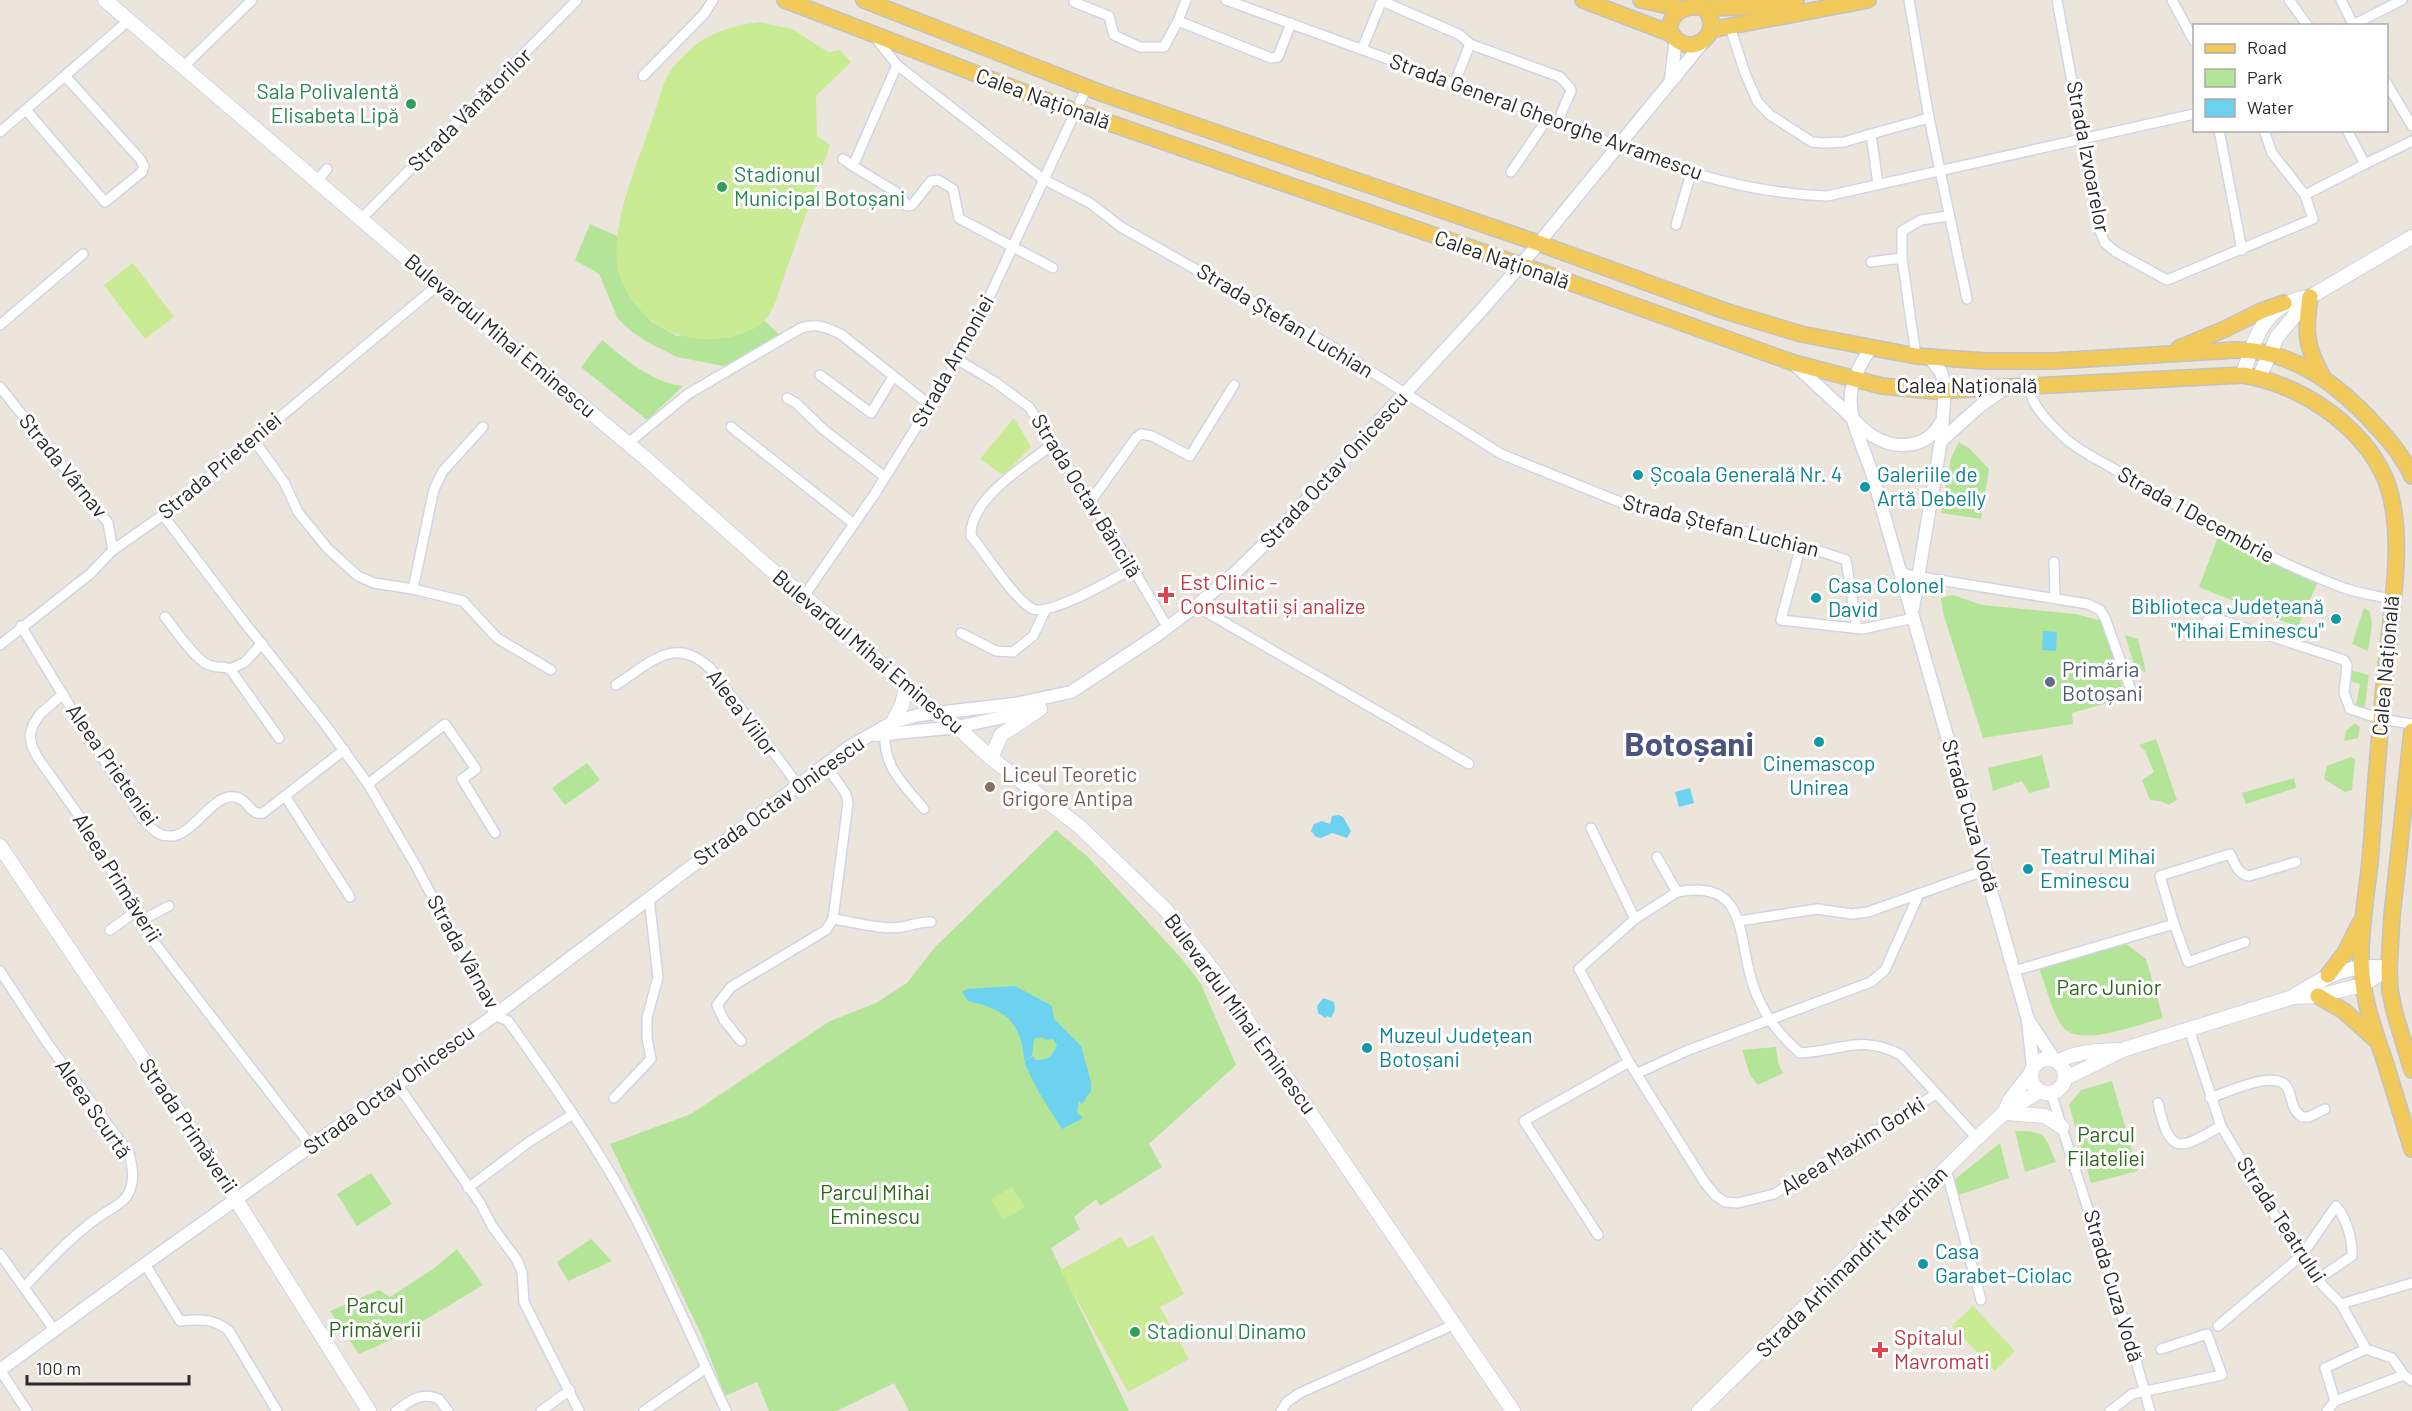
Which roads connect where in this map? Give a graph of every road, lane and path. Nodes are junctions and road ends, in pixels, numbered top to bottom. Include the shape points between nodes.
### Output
1 (105, 0) edge
2 (252, 0) edge
3 (577, 0) edge
4 (713, 0) edge
5 (785, 0) edge
6 (864, 0) edge
7 (1186, 0) edge
8 (1226, 0) edge
9 (1382, 0) edge
10 (1583, 0) edge
11 (1641, 0) edge
12 (1796, 0) edge
13 (1868, 0) edge
14 (1909, 0) edge
15 (2057, 0) edge
16 (2172, 0) edge
17 (2289, 0) edge
18 (2341, 0) edge
19 (2402, 0) edge
20 (1074, 2) dead end
21 (1678, 8) junction
22 (1704, 8) junction
23 (128, 21) junction
24 (1178, 21) junction
25 (1292, 23) junction
26 (2307, 24) edge
27 (2353, 24) edge
28 (2355, 24) edge
29 (1730, 27) junction
30 (873, 34) junction
31 (1708, 34) junction
32 (1674, 36) junction
33 (2193, 39) edge
34 (1470, 44) junction
35 (1362, 49) junction
36 (897, 65) junction
37 (183, 67) junction
38 (643, 76) dead end
39 (66, 77) junction
40 (1671, 80) junction
41 (1455, 82) junction
42 (2388, 85) edge
43 (1087, 87) junction
44 (26, 110) junction
45 (1076, 112) junction
46 (2193, 114) edge
47 (1548, 118) junction
48 (1929, 118) junction
49 (1558, 121) junction
50 (2412, 126) edge
51 (0, 132) edge
52 (2219, 132) edge
53 (2265, 132) edge
54 (2348, 132) edge
55 (1870, 134) junction
56 (2084, 138) junction
57 (2412, 141) edge
58 (1617, 146) junction
59 (843, 159) dead end
60 (2365, 164) junction
61 (853, 166) junction
62 (327, 169) dead end
63 (1939, 170) junction
64 (1511, 172) dead end
65 (1691, 173) junction
66 (1043, 179) junction
67 (317, 180) junction
68 (1878, 184) junction
69 (2305, 195) junction
70 (1948, 216) junction
71 (362, 218) junction
72 (1676, 225) dead end
73 (2412, 237) edge
74 (1538, 243) junction
75 (1013, 246) junction
76 (2242, 250) junction
77 (83, 254) dead end
78 (1902, 258) junction
79 (1870, 262) dead end
80 (1520, 266) junction
81 (1053, 268) dead end
82 (438, 285) junction
83 (2310, 297) junction
84 (1966, 299) dead end
85 (2284, 303) junction
86 (0, 325) edge
87 (1871, 348) junction
88 (2250, 350) junction
89 (2168, 353) junction
90 (2268, 354) junction
91 (1923, 357) junction
92 (958, 360) junction
93 (1794, 363) junction
94 (820, 375) dead end
95 (2243, 375) junction
96 (893, 377) junction
97 (2323, 377) junction
98 (2259, 378) junction
99 (1853, 379) junction
100 (1234, 385) dead end
101 (0, 387) edge
102 (2029, 388) junction
103 (2004, 389) junction
104 (1945, 391) junction
105 (1406, 394) junction
106 (787, 398) dead end
107 (931, 405) junction
108 (1851, 416) junction
109 (1942, 419) junction
110 (483, 427) dead end
111 (731, 427) dead end
112 (254, 439) junction
113 (1941, 441) junction
114 (627, 444) junction
115 (1053, 444) junction
116 (2412, 476) edge
117 (885, 477) junction
118 (1090, 502) junction
119 (163, 515) junction
120 (854, 525) junction
121 (1801, 545) junction
122 (113, 550) junction
123 (2054, 562) dead end
124 (1132, 568) junction
125 (1914, 584) junction
126 (413, 589) junction
127 (804, 596) junction
128 (2055, 598) junction
129 (2392, 600) junction
130 (1196, 606) junction
131 (1046, 611) junction
132 (1913, 615) junction
133 (165, 617) dead end
134 (2207, 621) dead end
135 (21, 626) junction
136 (1168, 628) junction
137 (1857, 628) junction
138 (961, 633) dead end
139 (262, 643) junction
140 (0, 645) edge
141 (230, 669) junction
142 (551, 669) dead end
143 (616, 685) dead end
144 (906, 687) junction
145 (1071, 692) junction
146 (2132, 693) dead end
147 (63, 694) junction
148 (1040, 709) junction
149 (938, 711) junction
150 (2381, 719) junction
151 (2412, 724) edge
152 (957, 727) junction
153 (889, 728) junction
154 (2412, 731) edge
155 (279, 738) dead end
156 (344, 750) junction
157 (991, 758) junction
158 (825, 764) junction
159 (1469, 764) dead end
160 (368, 784) junction
161 (798, 785) junction
162 (285, 796) junction
163 (924, 809) dead end
164 (1591, 828) dead end
165 (495, 833) dead end
166 (0, 846) edge
167 (1657, 858) dead end
168 (2296, 862) dead end
169 (1986, 870) junction
170 (1677, 892) junction
171 (1919, 894) junction
172 (350, 897) dead end
173 (649, 898) junction
174 (169, 906) dead end
175 (135, 912) junction
176 (2364, 912) junction
177 (833, 919) junction
178 (1635, 919) junction
179 (141, 921) junction
180 (1740, 921) junction
181 (931, 922) dead end
182 (2174, 924) junction
183 (110, 930) dead end
184 (2245, 942) dead end
185 (2361, 968) junction
186 (2389, 968) junction
187 (2014, 970) junction
188 (0, 971) edge
189 (2328, 975) junction
190 (2362, 985) junction
191 (2318, 996) junction
192 (2293, 997) junction
193 (495, 1015) junction
194 (2028, 1020) junction
195 (1769, 1021) junction
196 (2189, 1029) junction
197 (741, 1041) dead end
198 (2378, 1042) junction
199 (2125, 1049) junction
200 (2056, 1061) junction
201 (1629, 1062) junction
202 (2412, 1070) edge
203 (2032, 1071) junction
204 (1638, 1073) junction
205 (2066, 1078) junction
206 (397, 1084) junction
207 (2045, 1092) junction
208 (1936, 1094) junction
209 (614, 1098) dead end
210 (2210, 1098) junction
211 (2158, 1103) dead end
212 (2325, 1109) dead end
213 (2004, 1113) junction
214 (573, 1114) junction
215 (2221, 1126) junction
216 (2062, 1127) junction
217 (1977, 1138) junction
218 (311, 1146) junction
219 (2412, 1149) edge
220 (1946, 1169) junction
221 (468, 1188) junction
222 (237, 1199) junction
223 (1598, 1235) dead end
224 (0, 1254) edge
225 (2302, 1255) junction
226 (145, 1264) junction
227 (2318, 1279) junction
228 (2412, 1283) edge
229 (24, 1287) junction
230 (1982, 1300) dead end
231 (2341, 1304) junction
232 (1454, 1324) junction
233 (2218, 1326) dead end
234 (55, 1331) junction
235 (2161, 1349) dead end
236 (2366, 1349) junction
237 (706, 1368) junction
238 (0, 1370) edge
239 (2408, 1378) edge
240 (570, 1390) junction
241 (2144, 1391) junction
242 (2335, 1401) junction
243 (27, 1411) edge
244 (277, 1411) edge
245 (369, 1411) edge
246 (396, 1411) edge
247 (448, 1411) edge
248 (541, 1411) edge
249 (579, 1411) edge
250 (644, 1411) edge
251 (726, 1411) edge
252 (1281, 1411) edge
253 (1513, 1411) edge
254 (1699, 1411) edge
255 (2110, 1411) edge
256 (2150, 1411) edge
257 (2327, 1411) edge

1 - 23 main road, Bulevardul Mihai Eminescu
2 - 37 street
3 - 71 street, Strada Vânătorilor
4 - 38 street
5 - 30 main road, Calea Națională
6 - 43 main road, Calea Națională
7 - 24 street
8 - 25 street, Strada General Gheorghe Avramescu
9 - 34 street via 1460,35
9 - 35 street
10 - 32 main road
11 - 21 main road
12 - 22 main road via 1752,7
13 - 29 main road
14 - 48 street
15 - 56 street, Strada Izvoarelor
16 - 33 street
17 - 26 street
18 - 27 street
19 - 28 street
20 - 24 street via 1109,16 1114,35 1140,47 1164,47
21 - 22 main road via 1691,3
21 - 32 main road via 1670,19
22 - 31 main road via 1711,20
23 - 37 main road, Bulevardul Mihai Eminescu
23 - 39 street
24 - 25 street via 1272,58 1281,52
25 - 35 street, Strada General Gheorghe Avramescu
29 - 31 main road
29 - 55 street via 1745,73 1766,113 1823,144
30 - 36 street, Strada Ștefan Luchian
30 - 45 main road, Calea Națională
31 - 32 main road via 1700,43 1689,45
31 - 40 street, Strada Octav Onicescu
32 - 40 street
34 - 41 street
34 - 49 street via 1560,77 1571,91
35 - 41 street, Strada General Gheorghe Avramescu
36 - 61 street
36 - 66 street, Strada Ștefan Luchian
37 - 67 main road, Bulevardul Mihai Eminescu
39 - 44 street
39 - 44 street via 140,159 142,172 105,202
40 - 58 street, Strada Octav Onicescu
41 - 47 street, Strada General Gheorghe Avramescu
42 - 50 street
43 - 45 street, Strada Armoniei
43 - 74 main road, Calea Națională
44 - 51 street
45 - 66 street, Strada Armoniei
45 - 80 main road, Calea Națională
46 - 56 street, Strada General Gheorghe Avramescu
47 - 49 street, Strada General Gheorghe Avramescu
47 - 64 street
48 - 55 street
48 - 63 street
49 - 58 street, Strada General Gheorghe Avramescu
52 - 76 street
53 - 69 street via 2272,153
54 - 60 street
55 - 68 street
56 - 63 street, Strada General Gheorghe Avramescu
56 - 76 street, Strada Izvoarelor via 2100,229 2105,243 2116,252 2167,280
57 - 60 street
58 - 65 street, Strada General Gheorghe Avramescu
58 - 74 street, Strada Octav Onicescu
59 - 61 street
60 - 69 street
61 - 75 street via 899,194 907,206 931,181 938,180 953,189 959,218
62 - 67 street
63 - 68 street, Strada General Gheorghe Avramescu
63 - 70 street
65 - 68 street, Strada General Gheorghe Avramescu via 1803,196 1827,196
65 - 72 street
66 - 75 street, Strada Armoniei
66 - 105 street, Strada Ștefan Luchian via 1090,203 1121,227 1331,346
67 - 71 main road, Bulevardul Mihai Eminescu
69 - 76 street via 2313,219
70 - 78 street via 1921,220 1902,231
70 - 84 street
71 - 82 main road, Bulevardul Mihai Eminescu
73 - 83 main road
74 - 80 street, Strada Octav Onicescu
74 - 87 main road, Calea Națională via 1735,314 1801,334
75 - 81 street
75 - 92 street, Strada Armoniei
77 - 86 street
78 - 79 street
78 - 91 street
80 - 93 main road, Calea Națională
80 - 105 street, Strada Octav Onicescu
82 - 112 street, Strada Prieteniei
82 - 114 main road, Bulevardul Mihai Eminescu
83 - 85 main road
83 - 90 main road via 2277,336
83 - 97 main road via 2307,345
85 - 88 main road via 2265,322
85 - 89 main road
87 - 91 main road, Calea Națională
87 - 99 street, Strada Cuza Vodă
88 - 89 main road, Calea Națională
88 - 90 main road, Calea Națională
88 - 95 main road
89 - 91 main road, Calea Națională via 2054,362
90 - 97 main road, Calea Națională
90 - 98 main road
91 - 104 street, Strada Cuza Vodă via 1941,372
92 - 107 street, Strada Armoniei
92 - 115 street, Strada Octav Băncilă via 1029,407
93 - 99 main road, Calea Națională
93 - 108 street
94 - 96 street via 871,413
95 - 98 main road, Calea Națională
95 - 102 main road, Calea Națională
96 - 107 street
96 - 114 street via 842,335 814,324 688,394
97 - 116 main road, Calea Națională via 2384,435
98 - 129 main road, Calea Națională via 2290,388 2331,413 2376,463 2387,486 2396,525
99 - 104 main road, Calea Națională via 1898,389
99 - 108 street, Strada Cuza Vodă
100 - 118 street via 1190,456 1141,434
101 - 122 street, Strada Vârnav via 108,523
102 - 103 main road, Calea Națională
102 - 129 street, Strada 1 Decembrie via 2034,402 2067,440 2160,496 2285,564 2365,596
103 - 104 main road, Calea Națională
103 - 113 street
104 - 109 street, Strada Cuza Vodă
105 - 121 street, Strada Ștefan Luchian via 1501,454 1620,502
105 - 130 street, Strada Octav Onicescu via 1279,530
106 - 117 street
107 - 117 street, Strada Armoniei
108 - 109 street via 1874,436 1901,445 1928,438
108 - 125 street, Strada Cuza Vodă via 1901,571
109 - 113 street, Strada Cuza Vodă
110 - 126 street via 443,471 434,489
111 - 120 street
112 - 119 street, Strada Prieteniei
112 - 126 street via 284,482 298,512 328,549 358,576 374,583
113 - 125 street, Strada Cuza Vodă
114 - 127 main road, Bulevardul Mihai Eminescu
115 - 118 street, Strada Octav Băncilă
115 - 131 street via 1004,481 977,510 970,525 971,536 1017,594 1032,609
117 - 120 street, Strada Armoniei
118 - 124 street, Strada Octav Băncilă
119 - 122 street, Strada Prieteniei
119 - 139 street, Strada Vârnav
120 - 127 street, Strada Armoniei
121 - 137 street, Strada Ștefan Luchian via 1848,562
121 - 137 street via 1781,620
122 - 135 street, Strada Prieteniei via 90,574
123 - 128 street
124 - 131 street
124 - 136 street, Strada Octav Băncilă
125 - 128 street via 1935,579
125 - 132 street, Strada Cuza Vodă
126 - 142 street via 463,601 497,638
127 - 144 main road, Bulevardul Mihai Eminescu
128 - 146 street via 2100,610
129 - 150 main road, Calea Națională
130 - 136 street, Strada Octav Onicescu
130 - 159 street
131 - 138 street via 1033,636 1013,652 996,651
132 - 137 street via 1880,626
132 - 169 street, Strada Cuza Vodă
133 - 141 street via 205,664
134 - 150 street via 2217,619 2344,660 2344,693 2350,709
135 - 140 street, Strada Prieteniei
135 - 147 street, Aleea Prieteniei
136 - 145 street, Strada Octav Onicescu
139 - 141 street via 245,662
139 - 156 street, Strada Vârnav
141 - 155 street
143 - 161 street, Aleea Viilor via 664,654 676,651 699,657
144 - 149 main road, Bulevardul Mihai Eminescu
144 - 153 main road via 902,705
145 - 148 street
145 - 149 street, Strada Octav Onicescu via 1015,704
147 - 162 street, Aleea Prieteniei via 101,756 160,835 173,836 188,828 225,798 238,797 259,814
147 - 175 street, Aleea Primăverii via 33,725 32,747 82,820
148 - 152 street
148 - 157 main road via 1001,735
149 - 152 main road, Bulevardul Mihai Eminescu
149 - 153 street, Strada Octav Onicescu
150 - 151 street
150 - 176 main road, Calea Națională
152 - 153 street
152 - 157 main road, Bulevardul Mihai Eminescu
153 - 158 street, Strada Octav Onicescu via 849,747
153 - 163 street via 884,745 890,768
154 - 186 main road, Calea Națională
156 - 160 street, Strada Vârnav
156 - 162 street, Aleea Prieteniei
157 - 232 main road, Bulevardul Mihai Eminescu via 1080,827 1187,935
158 - 161 street, Strada Octav Onicescu
158 - 177 street via 848,803
160 - 165 street via 445,724 476,770 462,779
160 - 193 street, Strada Vârnav
161 - 173 street, Strada Octav Onicescu
162 - 172 street
164 - 178 street
166 - 222 main road, Strada Primăverii
167 - 170 street
168 - 182 street via 2249,876 2240,872 2230,854 2160,876
169 - 171 street
169 - 187 street, Strada Cuza Vodă
170 - 178 street
170 - 180 street via 1697,888 1715,892 1731,903
171 - 180 street via 1868,912 1817,909
171 - 195 street via 1880,976
173 - 193 street, Strada Octav Onicescu
173 - 209 street via 658,977 647,1018 651,1059
174 - 179 street
175 - 179 street, Aleea Primăverii
175 - 183 street
176 - 185 main road, Calea Națională
176 - 189 main road via 2349,945
177 - 181 street via 886,927
177 - 197 street via 826,930 731,987 717,1005
178 - 201 street, Aleea Maxim Gorki via 1579,969
179 - 218 street, Aleea Primăverii
180 - 195 street via 1753,986
182 - 184 street via 2188,962
182 - 187 street
185 - 186 main road
185 - 189 main road
185 - 190 main road, Calea Națională
186 - 190 main road
186 - 202 main road, Calea Națională via 2395,1014
187 - 194 street, Strada Cuza Vodă
188 - 229 street, Aleea Scurtă via 129,1154 134,1171 126,1197 77,1233
189 - 192 main road
190 - 191 main road
190 - 198 main road, Calea Națională
191 - 192 main road
191 - 198 main road via 2359,1022
192 - 196 main road
193 - 206 street, Strada Octav Onicescu
193 - 214 street, Strada Vârnav via 508,1021
194 - 200 street, Strada Cuza Vodă
194 - 203 street, Strada Cuza Vodă
195 - 204 street
195 - 208 street, Aleea Maxim Gorki via 1800,1053 1868,1043 1886,1046 1901,1055
196 - 199 main road
196 - 210 street, Strada Teatrului
198 - 219 main road, Calea Națională
199 - 200 main road via 2088,1052
199 - 205 main road
200 - 203 main road via 2040,1061
200 - 205 main road
201 - 204 street, Aleea Maxim Gorki
201 - 223 street via 1524,1121
203 - 207 main road via 2033,1083
203 - 213 main road, Strada Arhimandrit Marchian
204 - 208 street, Aleea Maxim Gorki via 1705,1184 1725,1202 1738,1203 1774,1194
205 - 207 main road via 2061,1088
206 - 218 street, Strada Octav Onicescu
206 - 221 street
207 - 213 main road, Strada Arhimandrit Marchian
207 - 216 street, Strada Cuza Vodă
208 - 217 street, Aleea Maxim Gorki
210 - 212 street via 2270,1079 2284,1083 2293,1109 2302,1117
210 - 215 street, Strada Teatrului
211 - 215 street via 2165,1133 2180,1144 2196,1141
213 - 216 main road via 2045,1116
213 - 217 main road, Strada Arhimandrit Marchian
214 - 221 street
214 - 237 street, Strada Vârnav via 643,1232
215 - 225 street, Strada Teatrului via 2284,1232
216 - 241 street, Strada Cuza Vodă
217 - 220 main road, Strada Arhimandrit Marchian
218 - 222 street, Strada Octav Onicescu
220 - 230 street
220 - 254 main road, Strada Arhimandrit Marchian
221 - 240 street via 518,1260 525,1302
222 - 226 street, Strada Octav Onicescu
222 - 245 main road, Strada Primăverii
224 - 229 street
225 - 227 street, Strada Teatrului
225 - 227 street via 2336,1206 2342,1213 2352,1256
225 - 233 street
226 - 234 street, Strada Octav Onicescu
226 - 244 street via 180,1321 210,1320 229,1331
227 - 231 street, Strada Teatrului
228 - 231 street
229 - 234 street
231 - 236 street, Strada Teatrului
232 - 252 street via 1300,1393
232 - 253 main road, Bulevardul Mihai Eminescu
234 - 238 street, Strada Octav Onicescu
235 - 241 street via 2207,1334 2222,1374
236 - 239 street via 2392,1358
236 - 242 street via 2325,1368
237 - 250 street
237 - 251 street, Strada Vârnav
238 - 243 street
239 - 242 street
240 - 248 street
240 - 249 street
241 - 255 street via 2132,1394
241 - 256 street, Strada Cuza Vodă
242 - 257 street
246 - 247 street via 424,1395 439,1399

